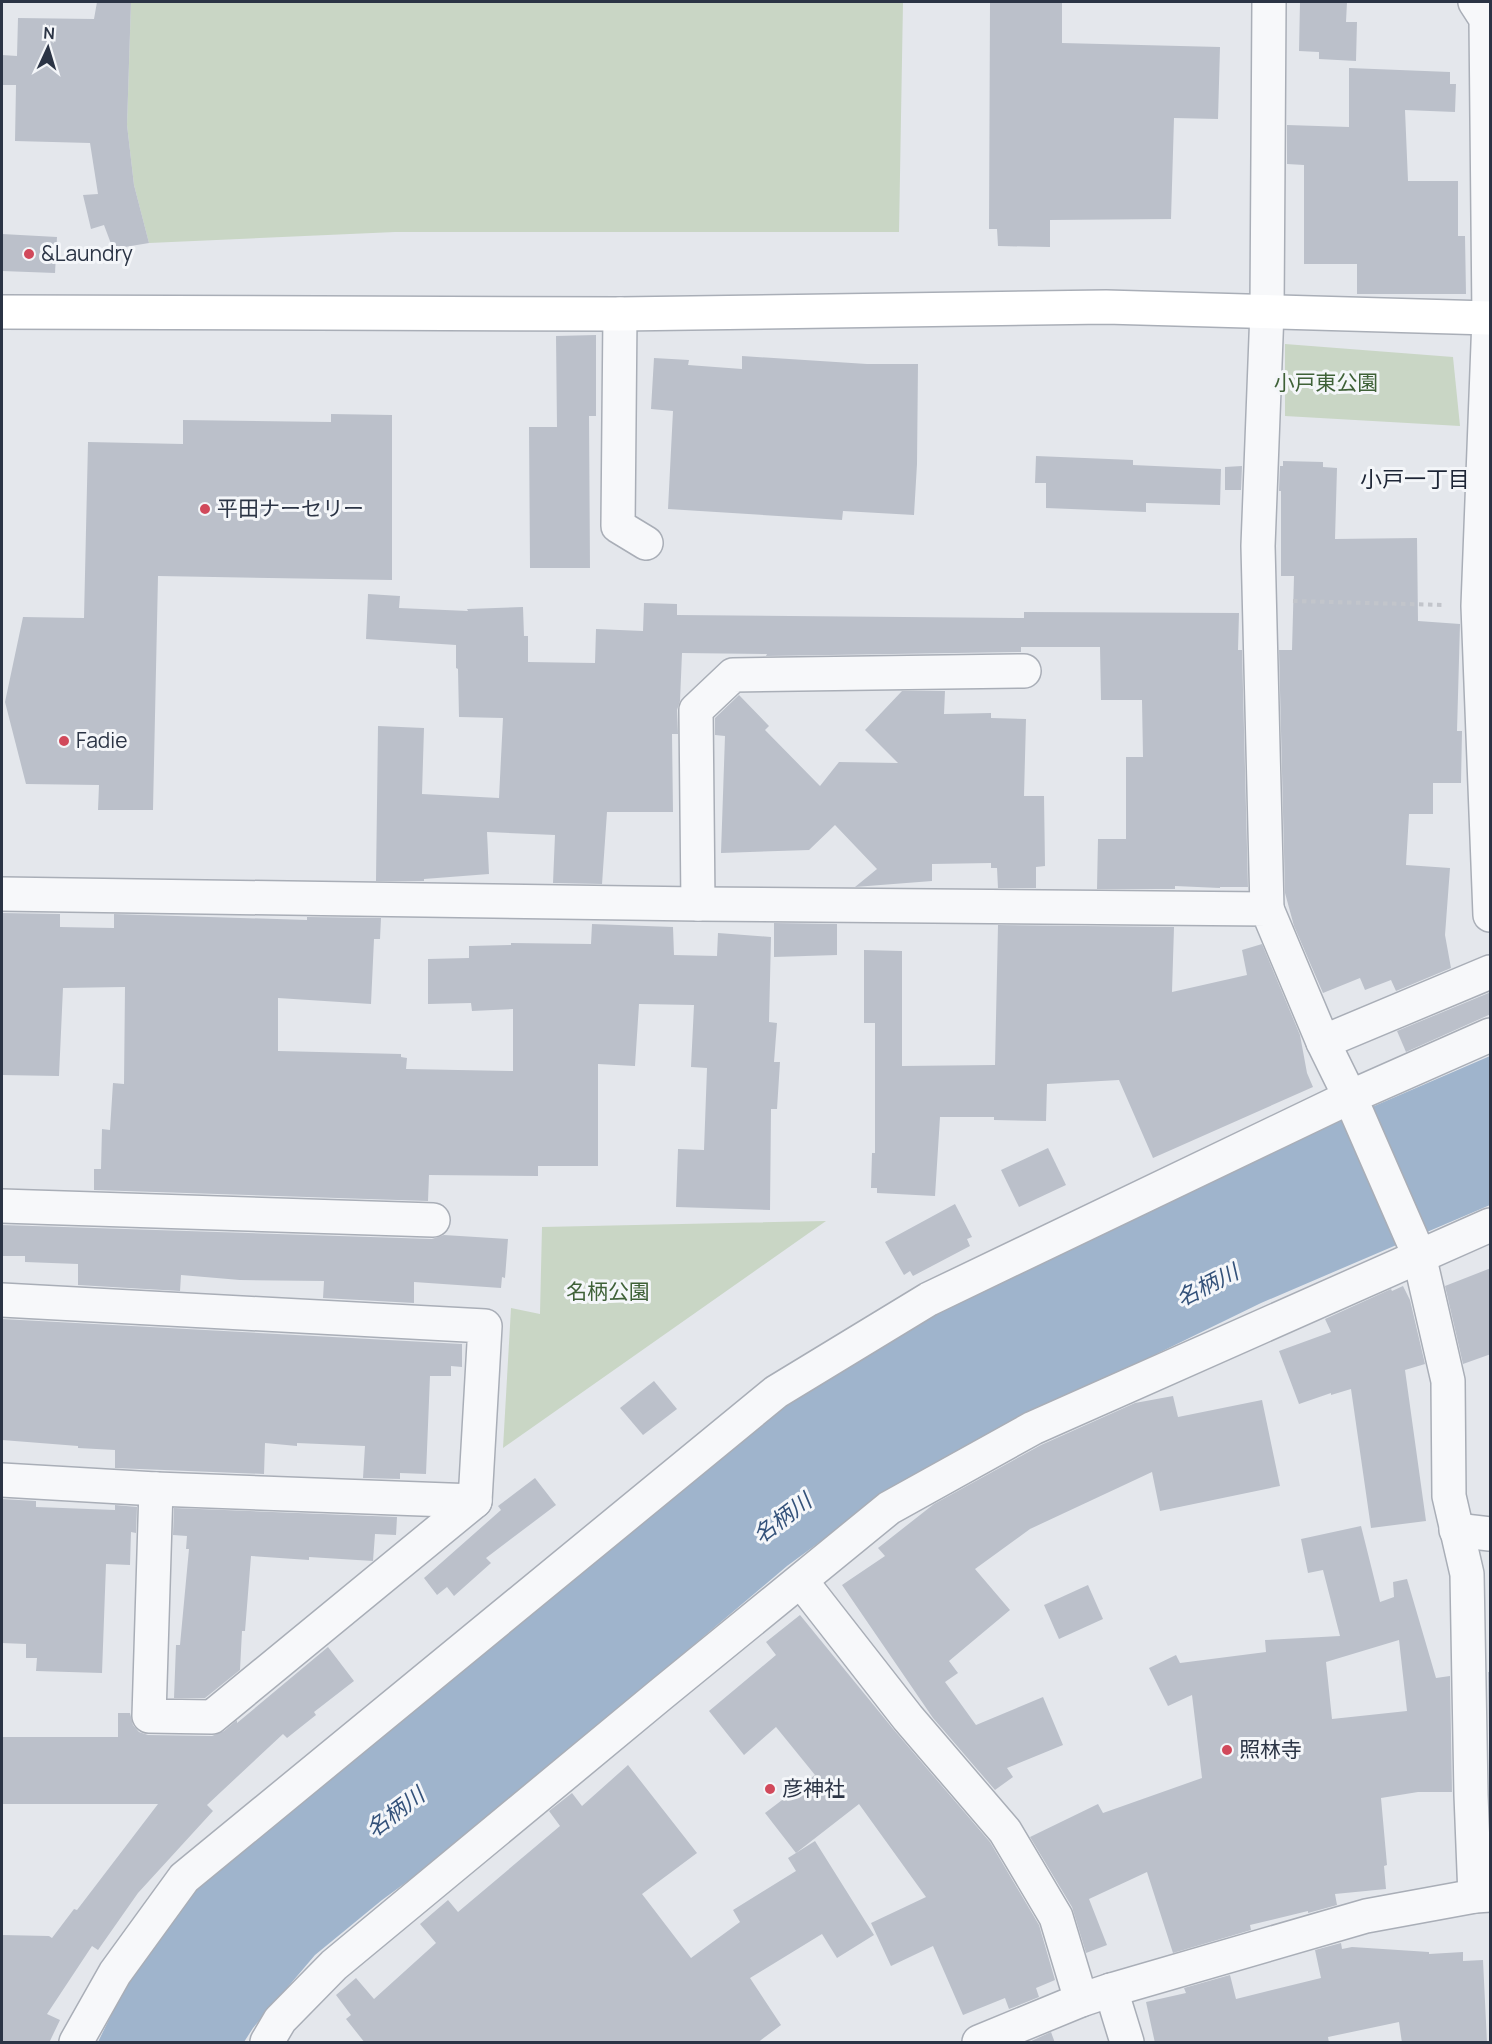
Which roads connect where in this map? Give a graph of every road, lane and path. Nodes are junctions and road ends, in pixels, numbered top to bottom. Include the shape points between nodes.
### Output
1 (1269, 2) edge
2 (1475, 2) edge
3 (1268, 311) junction
4 (2, 312) edge
5 (620, 314) junction
6 (1490, 318) edge
7 (646, 543) dead end
8 (1259, 600) junction
9 (1478, 606) junction
10 (1024, 671) dead end
11 (2, 894) edge
12 (698, 904) junction
13 (1267, 909) junction
14 (1491, 915) edge
15 (1491, 972) edge
16 (1491, 1035) edge
17 (1323, 1042) junction
18 (1350, 1097) junction
19 (2, 1206) edge
20 (433, 1220) dead end
21 (1491, 1225) edge
22 (1419, 1255) junction
23 (2, 1300) edge
24 (2, 1480) edge
25 (156, 1489) junction
26 (475, 1501) junction
27 (1456, 1530) junction
28 (1491, 1534) edge
29 (801, 1581) junction
30 (1483, 1895) edge
31 (1096, 1995) junction
32 (76, 2043) edge
33 (267, 2043) edge
34 (979, 2043) edge
35 (1127, 2043) edge

1 - 3 street
2 - 6 street via 1486,19
3 - 5 street via 1106,307
3 - 6 street
3 - 8 street
4 - 5 street
5 - 7 street via 618,526
6 - 9 street
8 - 9 path
8 - 13 street
9 - 14 street
10 - 12 street via 733,675 696,710
11 - 12 street
12 - 13 street
13 - 17 street
15 - 17 street
16 - 18 street
17 - 18 street
18 - 22 street
18 - 32 street via 929,1299 776,1392 184,1878 115,1973
19 - 20 street
21 - 22 street
22 - 27 street via 1448,1381 1449,1496
22 - 29 street via 1033,1428 889,1508
23 - 26 street via 485,1326
24 - 25 street
25 - 26 street
25 - 26 street via 149,1716 212,1717
27 - 28 street
27 - 30 street via 1467,1574 1471,1795
29 - 31 street via 908,1718 1005,1831
29 - 33 street via 334,1965 280,2020
30 - 31 street via 1366,1916
31 - 34 street
31 - 35 street

